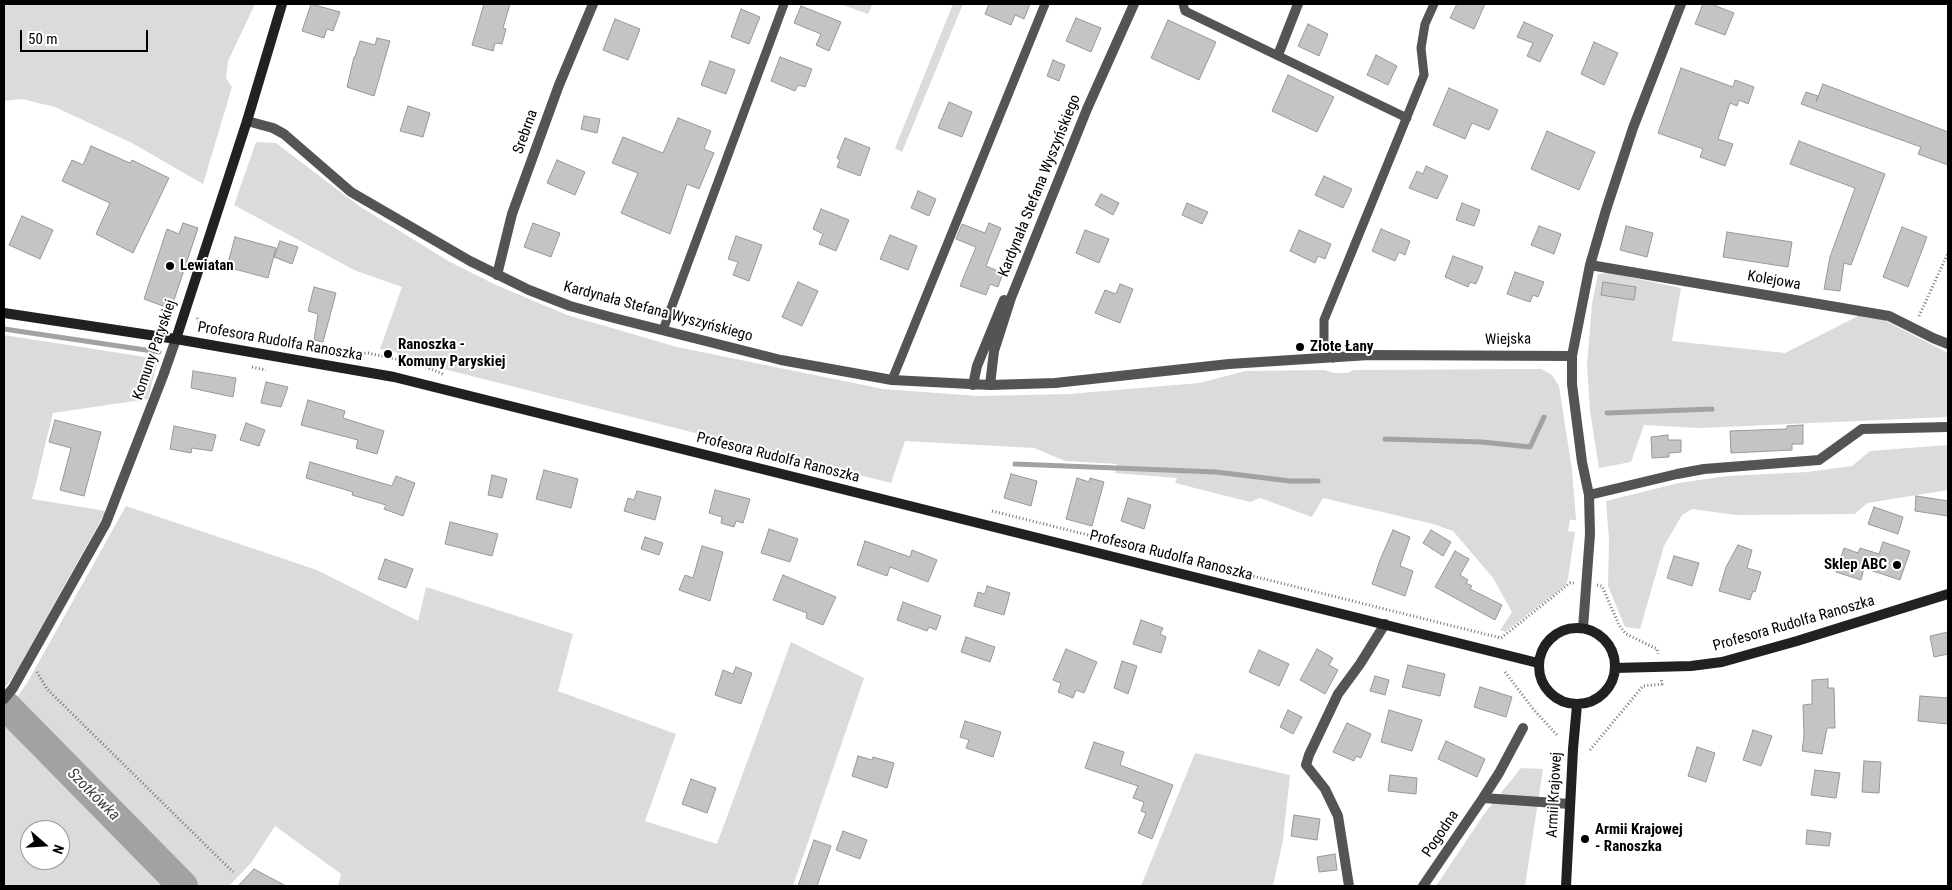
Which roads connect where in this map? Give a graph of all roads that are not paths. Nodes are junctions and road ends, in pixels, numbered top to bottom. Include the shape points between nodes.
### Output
1 (282, 4) edge
2 (593, 4) edge
3 (784, 4) edge
4 (1045, 4) edge
5 (1134, 4) edge
6 (1183, 4) edge
7 (1298, 4) edge
8 (1434, 4) edge
9 (1681, 4) edge
10 (1278, 56) junction
11 (1407, 118) junction
12 (247, 121) junction
13 (1025, 263) junction
14 (1590, 265) junction
15 (497, 275) junction
16 (4, 312) edge
17 (663, 330) junction
18 (176, 339) junction
19 (1948, 344) edge
20 (1572, 356) junction
21 (1333, 358) junction
22 (892, 380) junction
23 (973, 385) junction
24 (990, 385) junction
25 (1948, 426) edge
26 (1589, 495) junction
27 (1948, 594) edge
28 (1385, 624) junction
29 (1583, 628) junction
30 (1538, 663) junction
31 (1615, 668) junction
32 (4, 699) edge
33 (1576, 705) junction
34 (1524, 728) dead end
35 (1483, 798) junction
36 (1570, 804) junction
37 (1349, 886) edge
38 (1423, 886) edge
39 (1566, 886) edge

1 - 12 street, Komuny Paryskiej
2 - 15 street, Srebrna via 559,85 512,214
3 - 17 lane
4 - 22 lane
5 - 13 street, Kardynała Stefana Wyszyńskiego via 1087,108
6 - 10 lane via 1185,11
7 - 10 street
8 - 11 lane via 1425,24 1421,48 1424,75
9 - 14 street via 1633,128
10 - 11 lane
11 - 21 lane via 1324,320 1324,342
12 - 15 street, Kardynała Stefana Wyszyńskiego via 284,134 351,192
12 - 18 street, Komuny Paryskiej
13 - 23 street via 993,325
13 - 24 street, Kardynała Stefana Wyszyńskiego via 994,351
14 - 19 street, Kolejowa via 1890,316
14 - 20 street
15 - 17 street, Kardynała Stefana Wyszyńskiego via 570,306
16 - 18 street, Profesora Rudolfa Ranoszka
17 - 22 street, Kardynała Stefana Wyszyńskiego via 781,360
18 - 28 street, Profesora Rudolfa Ranoszka via 394,377
18 - 32 street, Komuny Paryskiej via 106,523
20 - 21 street, Wiejska via 1369,355
20 - 26 street via 1572,384
21 - 24 street, Kardynała Stefana Wyszyńskiego via 1229,364 1055,383
22 - 23 street, Kardynała Stefana Wyszyńskiego
23 - 24 street, Kardynała Stefana Wyszyńskiego
25 - 26 street via 1862,429 1819,460 1704,469
26 - 29 street via 1590,534
27 - 31 street, Profesora Rudolfa Ranoszka via 1722,662
28 - 30 street, Profesora Rudolfa Ranoszka
28 - 37 street via 1338,694 1306,765 1325,789 1338,816
29 - 30 street via 1558,632 1545,645
29 - 31 street via 1603,638 1612,652
30 - 33 street via 1545,689 1559,700
31 - 33 street via 1613,680 1599,698
33 - 36 street, Armii Krajowej
34 - 35 street, Pogodna
35 - 36 street
35 - 38 street, Pogodna
36 - 39 street, Armii Krajowej

